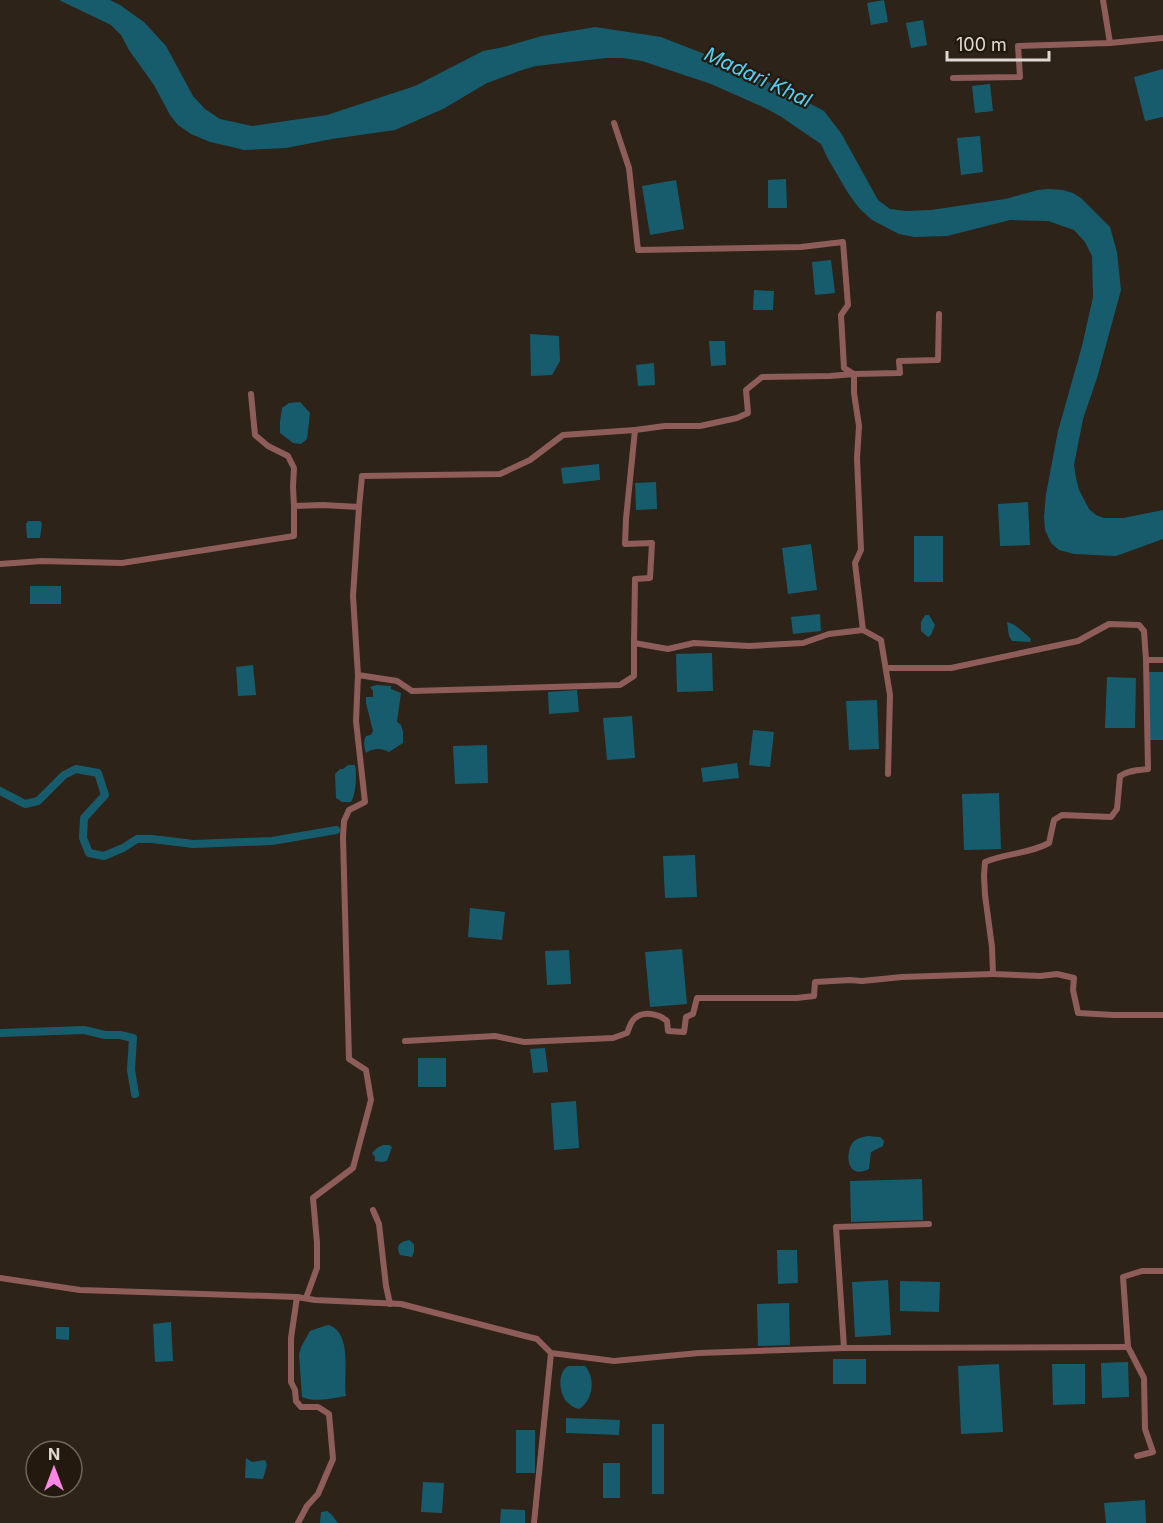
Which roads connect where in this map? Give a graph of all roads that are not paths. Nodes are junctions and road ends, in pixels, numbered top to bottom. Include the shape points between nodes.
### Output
1 (1103, 0) edge
2 (1163, 38) edge
3 (1110, 43) junction
4 (954, 78) dead end
5 (614, 123) dead end
6 (939, 314) dead end
7 (854, 374) junction
8 (251, 394) dead end
9 (635, 430) junction
10 (294, 506) junction
11 (359, 507) junction
12 (0, 564) edge
13 (863, 630) junction
14 (634, 643) junction
15 (1146, 660) junction
16 (1163, 660) edge
17 (887, 668) junction
18 (358, 675) junction
19 (888, 774) dead end
20 (993, 974) junction
21 (1163, 1015) edge
22 (405, 1041) dead end
23 (373, 1210) dead end
24 (929, 1224) dead end
25 (1163, 1271) edge
26 (0, 1278) edge
27 (297, 1297) junction
28 (306, 1298) junction
29 (390, 1304) junction
30 (1128, 1347) junction
31 (844, 1348) junction
32 (551, 1353) junction
33 (1137, 1456) dead end
34 (298, 1523) edge
35 (534, 1523) edge

1 - 3 street
2 - 3 street
3 - 4 street via 1018,46 1020,77
5 - 7 street via 629,168 638,250 801,247 843,242 848,306 841,315 844,368
6 - 7 street via 939,360 899,361 900,373
7 - 9 street via 762,377 746,390 748,413 737,418 700,426
7 - 13 street via 861,550 855,563
8 - 10 street via 255,435 288,456 294,468
9 - 11 street via 563,435 530,460 500,474 362,476
9 - 14 street via 625,544 652,543 650,578 635,579
10 - 11 street
10 - 12 street via 294,536 122,563
11 - 18 street via 353,596
13 - 14 street via 829,634 803,643 694,643 668,649
13 - 17 street via 881,640
14 - 18 street via 634,676 620,685 412,691 397,681
15 - 16 street
15 - 17 street via 1143,631 1138,625 1109,624 1078,641 951,668
15 - 20 street via 1148,769 1120,776 1117,809 1111,817 1062,815 1054,820 1049,843 985,862
17 - 19 street
18 - 28 street via 356,721 365,802 349,810 344,821 345,963 350,1059 366,1070 371,1100 353,1168 313,1198 317,1268
20 - 21 street via 1057,974 1074,978 1078,1013
20 - 22 street via 815,982 814,996 797,998 697,998 693,1014 686,1017 684,1032 668,1031 667,1021 650,1014 636,1017 627,1033 613,1038 524,1042 495,1036
23 - 29 street via 379,1224
24 - 31 street via 836,1227
25 - 30 street via 1142,1271 1123,1277
26 - 27 street via 80,1290
27 - 28 street
27 - 34 street via 291,1338 291,1382 301,1407 318,1407 329,1414 333,1459 318,1494
28 - 29 street
29 - 32 street via 537,1339
30 - 31 street
30 - 33 street via 1143,1378 1145,1429 1153,1452
31 - 32 street via 614,1360
32 - 35 street

